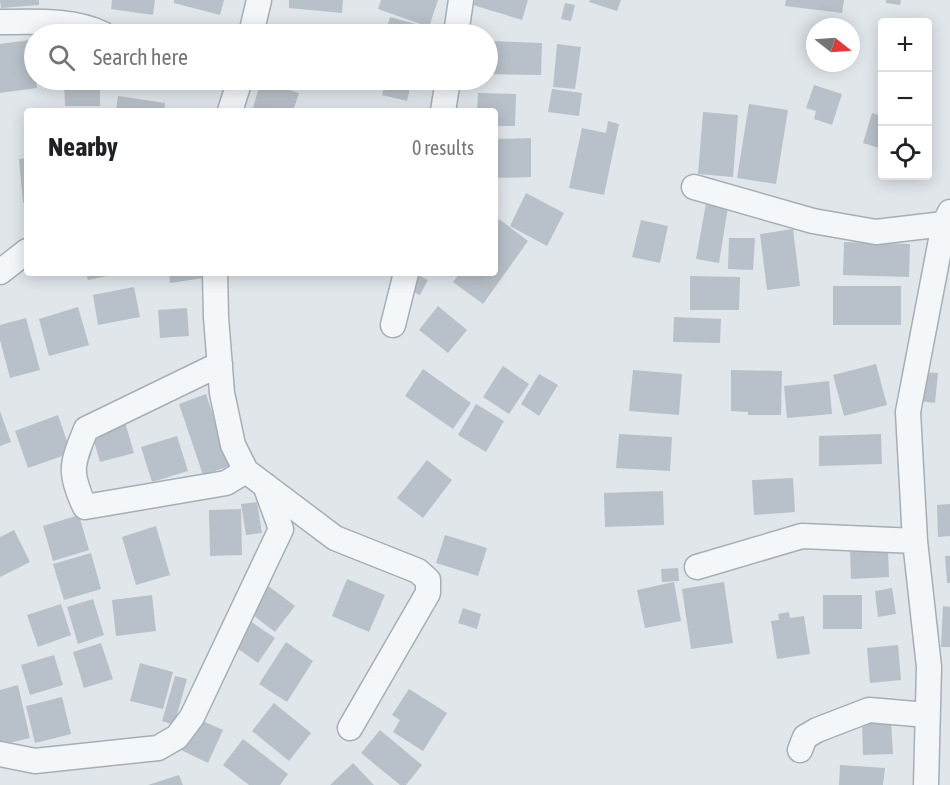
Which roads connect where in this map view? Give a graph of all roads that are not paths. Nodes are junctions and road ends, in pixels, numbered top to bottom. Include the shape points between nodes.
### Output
1 (260, 0) edge
2 (461, 0) edge
3 (0, 22) edge
4 (58, 24) edge
5 (254, 24) edge
6 (457, 24) edge
7 (236, 90) edge
8 (446, 90) edge
9 (231, 108) edge
10 (443, 108) edge
11 (694, 187) dead end
12 (947, 218) edge
13 (24, 253) edge
14 (0, 272) edge
15 (215, 276) edge
16 (405, 276) edge
17 (393, 325) dead end
18 (220, 364) junction
19 (256, 478) junction
20 (316, 524) junction
21 (281, 529) junction
22 (915, 541) junction
23 (697, 567) dead end
24 (927, 715) junction
25 (350, 728) dead end
26 (800, 750) dead end
27 (0, 754) edge
28 (926, 785) edge

1 - 5 street
2 - 6 street
3 - 4 street
7 - 9 street
8 - 10 street
11 - 12 street via 813,221 876,232
12 - 22 street via 908,412
13 - 14 street
15 - 18 street
16 - 17 street
18 - 19 street via 234,445
18 - 19 street via 86,429 73,461 75,486 85,507
19 - 20 street
19 - 21 street
20 - 21 street
20 - 25 street via 335,538 418,571 428,580 428,593
21 - 27 street via 192,717 177,737 158,748 35,761
22 - 23 street via 802,536
22 - 24 street via 929,667
24 - 26 street via 869,710 817,730 805,737
24 - 28 street

